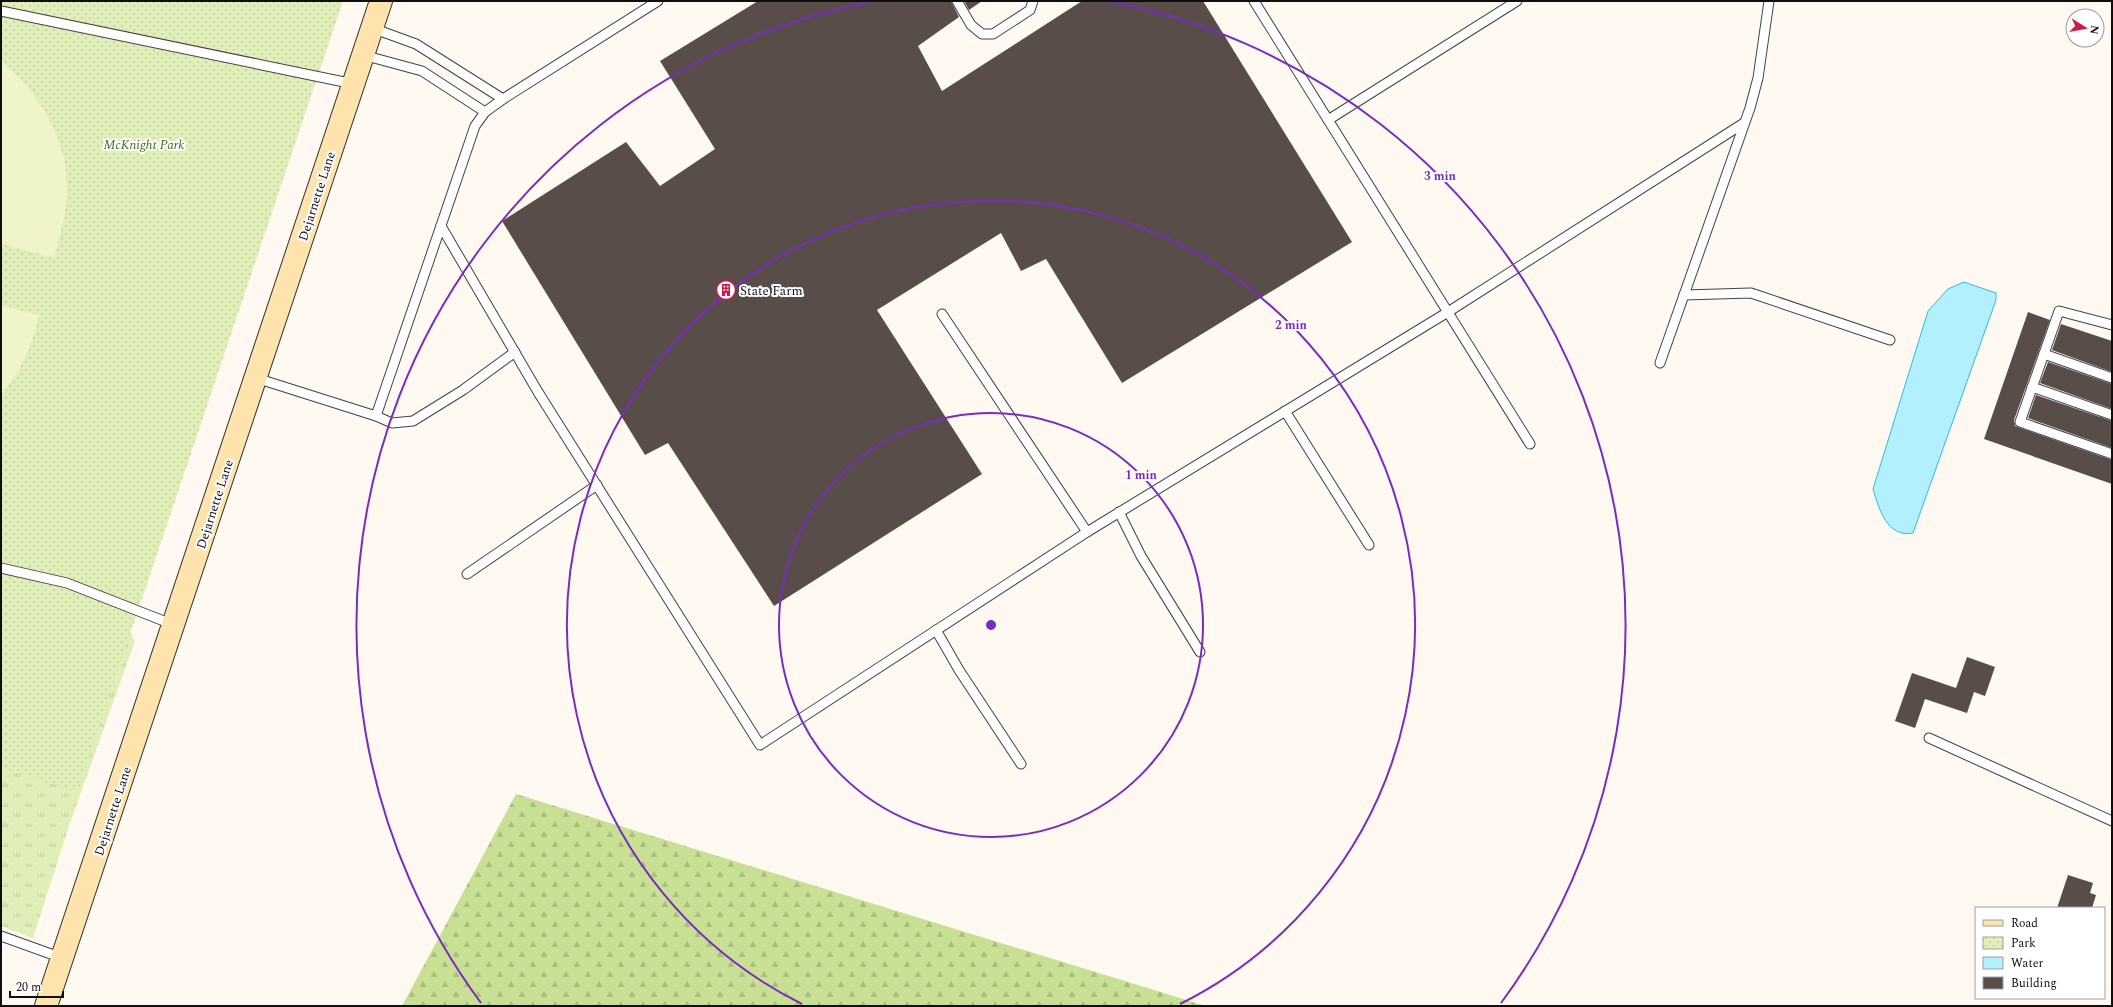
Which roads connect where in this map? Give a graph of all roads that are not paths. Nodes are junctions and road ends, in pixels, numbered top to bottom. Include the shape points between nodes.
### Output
1 (381, 1) edge
2 (658, 1) edge
3 (957, 1) edge
4 (1033, 1) edge
5 (1254, 1) edge
6 (1517, 1) edge
7 (1769, 1) edge
8 (1, 10) edge
9 (372, 28) junction
10 (363, 55) junction
11 (354, 84) junction
12 (503, 99) junction
13 (485, 112) junction
14 (1328, 120) junction
15 (1744, 123) junction
16 (441, 226) junction
17 (1684, 295) junction
18 (1448, 312) junction
19 (942, 314) dead end
20 (2112, 325) edge
21 (1890, 340) dead end
22 (515, 352) junction
23 (2044, 354) junction
24 (1660, 362) dead end
25 (256, 378) junction
26 (2112, 378) edge
27 (2032, 387) junction
28 (1285, 411) junction
29 (2112, 415) edge
30 (376, 416) junction
31 (1530, 444) dead end
32 (2112, 454) edge
33 (597, 485) junction
34 (1119, 512) junction
35 (1087, 532) junction
36 (1369, 545) dead end
37 (1, 568) edge
38 (467, 574) dead end
39 (174, 625) junction
40 (936, 630) junction
41 (1200, 652) dead end
42 (1929, 738) dead end
43 (1021, 764) dead end
44 (2112, 821) edge
45 (1, 936) edge
46 (62, 958) junction
47 (46, 1006) edge

1 - 9 main road, Dejarnette Lane
2 - 12 lane
3 - 4 lane via 971,25 982,34 993,34 1030,10
5 - 14 lane
6 - 14 lane
7 - 15 lane via 1758,78
8 - 11 lane
9 - 10 main road, Dejarnette Lane
9 - 12 lane via 416,44
10 - 11 main road, Dejarnette Lane
10 - 13 lane via 422,71
11 - 25 main road, Dejarnette Lane
12 - 13 lane
13 - 16 lane via 475,126
14 - 18 lane
15 - 17 lane
15 - 18 lane
16 - 22 lane
16 - 30 lane
17 - 21 lane via 1751,292
17 - 24 lane
18 - 28 lane
18 - 31 lane
19 - 35 lane
20 - 23 lane via 2059,311
22 - 30 lane via 463,390 413,421 392,423
22 - 33 lane
23 - 26 lane
23 - 27 lane
25 - 30 lane
25 - 39 main road, Dejarnette Lane
27 - 29 lane
27 - 32 lane via 2020,422
28 - 34 lane
28 - 36 lane
33 - 38 lane
33 - 40 lane via 760,745
34 - 35 lane
34 - 41 lane via 1141,556
35 - 40 lane
37 - 39 lane via 67,583
39 - 46 main road, Dejarnette Lane
40 - 43 lane via 959,670
42 - 44 lane
45 - 46 lane
46 - 47 main road, Dejarnette Lane

